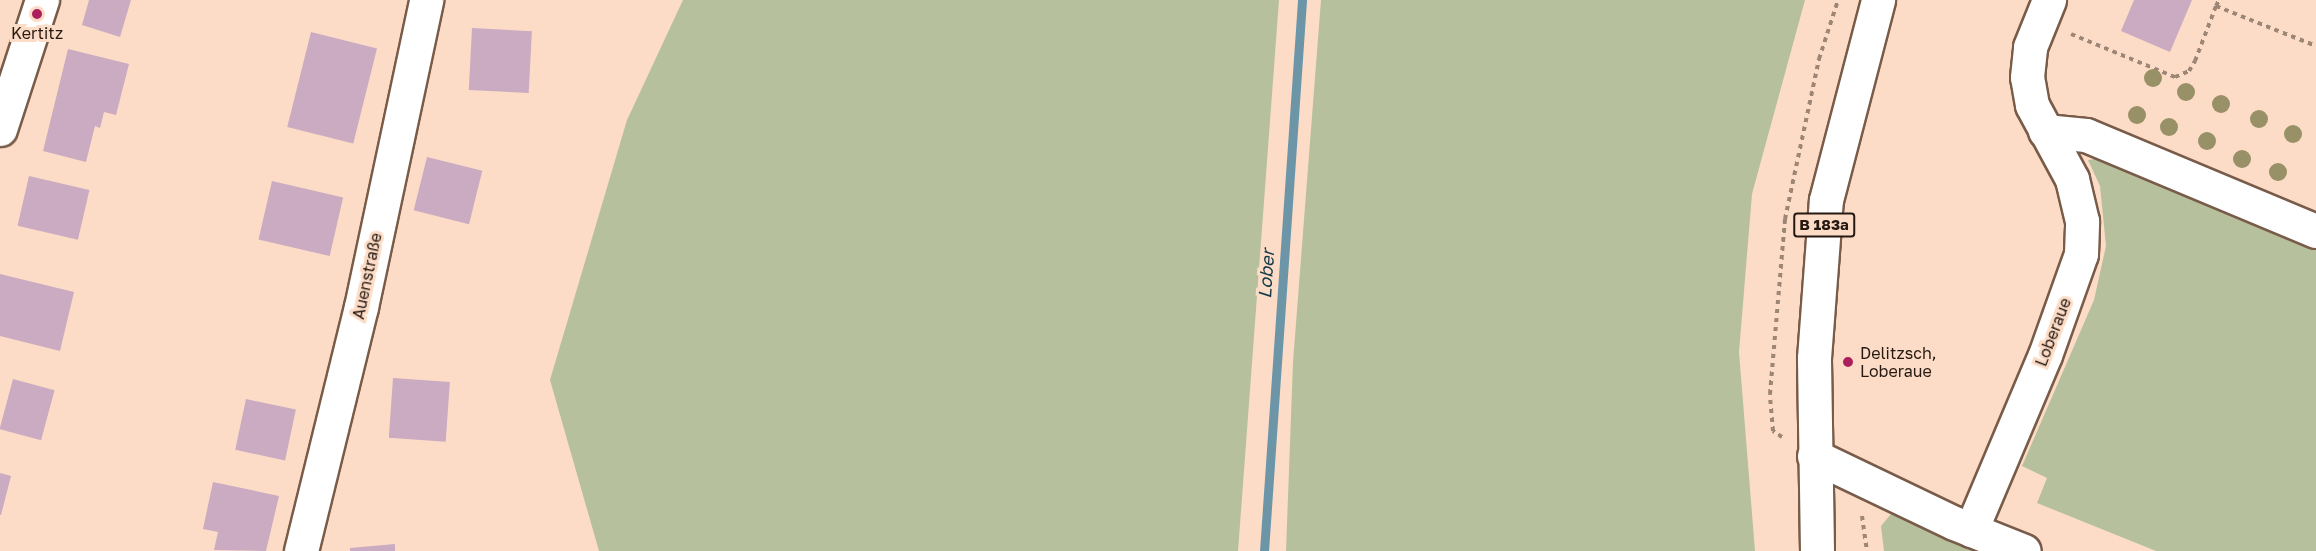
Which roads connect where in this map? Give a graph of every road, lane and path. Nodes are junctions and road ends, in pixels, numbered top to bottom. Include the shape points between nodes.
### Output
1 (42, 0) edge
2 (426, 0) edge
3 (1878, 0) edge
4 (2219, 0) edge
5 (2216, 6) junction
6 (2044, 11) edge
7 (2316, 46) edge
8 (0, 129) edge
9 (2045, 131) junction
10 (2316, 231) edge
11 (1814, 456) junction
12 (1971, 530) junction
13 (301, 551) edge
14 (1817, 551) edge
15 (2024, 551) edge

1 - 8 street
2 - 13 street, Auenstraße via 361,307
3 - 11 street, B 183a via 1826,200 1814,358
4 - 5 path
5 - 6 path via 2195,61 2188,71 2175,77
5 - 7 path
6 - 9 street, Loberaue via 2030,47 2027,77 2032,105
9 - 10 street via 2086,135
9 - 12 street, Loberaue via 2072,179 2082,221 2081,254 2045,355
11 - 12 street
11 - 14 street, B 183a
12 - 15 street

